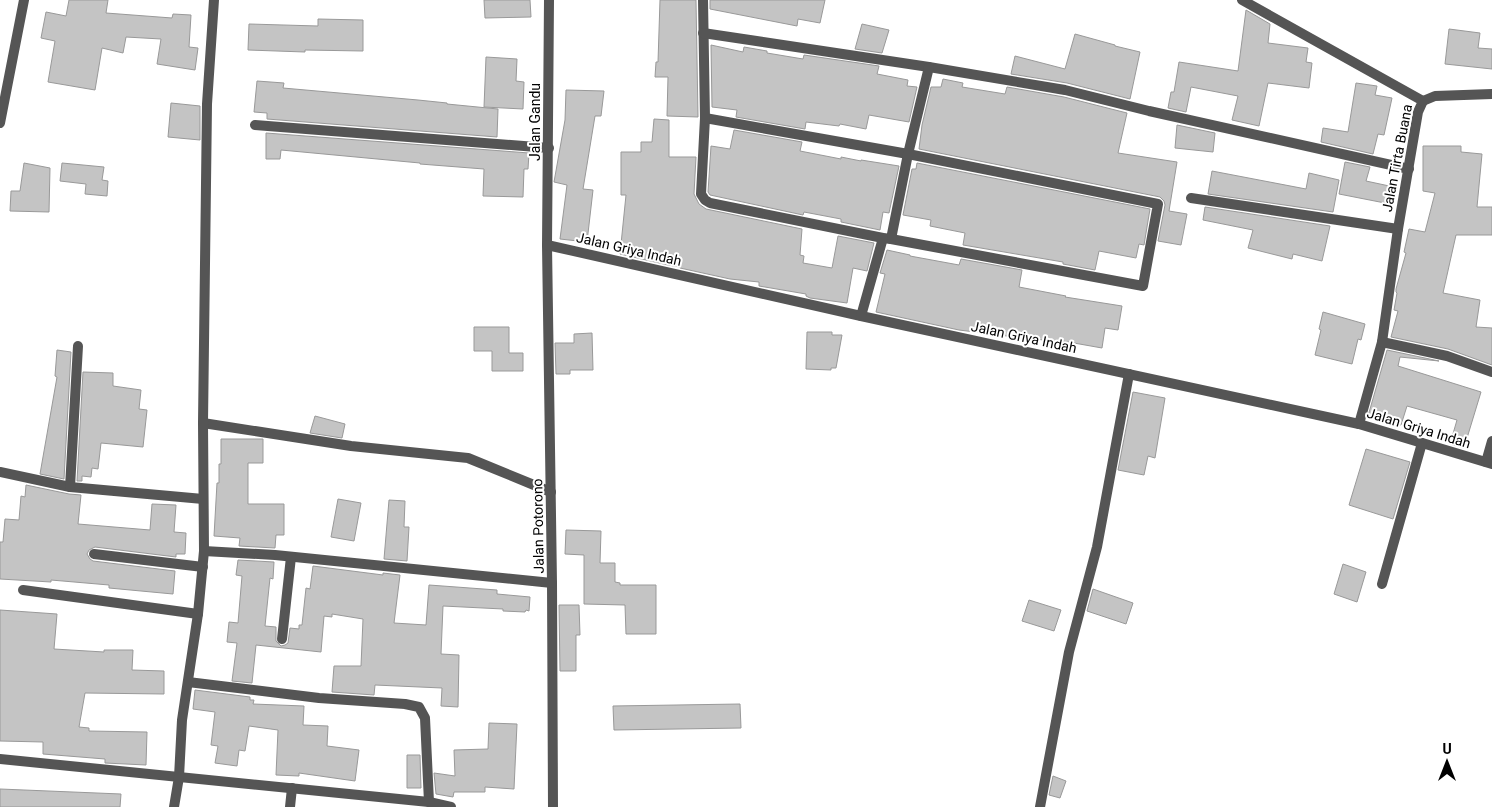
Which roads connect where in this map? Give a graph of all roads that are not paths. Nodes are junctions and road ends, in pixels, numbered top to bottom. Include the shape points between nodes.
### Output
1 (24, 0) edge
2 (214, 0) edge
3 (549, 0) edge
4 (703, 0) edge
5 (1242, 0) edge
6 (703, 33) junction
7 (929, 68) junction
8 (1492, 94) edge
9 (1423, 101) junction
10 (705, 118) junction
11 (0, 123) edge
12 (255, 125) dead end
13 (549, 148) junction
14 (908, 154) junction
15 (1409, 169) junction
16 (1191, 198) dead end
17 (1398, 230) junction
18 (887, 239) junction
19 (547, 245) junction
20 (861, 316) junction
21 (1382, 342) junction
22 (78, 346) dead end
23 (1492, 372) edge
24 (1129, 374) junction
25 (203, 423) junction
26 (1359, 424) junction
27 (1492, 441) edge
28 (1422, 443) junction
29 (1489, 463) edge
30 (0, 472) edge
31 (70, 487) junction
32 (551, 492) junction
33 (203, 499) junction
34 (204, 551) junction
35 (94, 554) dead end
36 (291, 557) junction
37 (203, 567) junction
38 (552, 583) junction
39 (1382, 584) dead end
40 (23, 590) dead end
41 (198, 614) junction
42 (282, 639) dead end
43 (188, 682) junction
44 (0, 759) edge
45 (179, 777) junction
46 (292, 788) junction
47 (429, 802) junction
48 (174, 807) edge
49 (290, 807) edge
50 (451, 807) edge
51 (553, 807) edge
52 (1040, 807) edge

1 - 11 street
2 - 25 street via 207,104
3 - 13 street, Jalan Gandu
4 - 6 street
5 - 9 street, Jalan Tirta Buana
6 - 7 street
6 - 10 street
7 - 14 street
7 - 15 street via 1065,90
8 - 9 street via 1435,96
9 - 15 street, Jalan Tirta Buana via 1418,112
10 - 14 street
10 - 18 street via 701,194 705,200
12 - 13 street
13 - 19 street, Jalan Gandu
14 - 18 street
14 - 18 street via 1158,204 1143,286
15 - 17 street, Jalan Tirta Buana
16 - 17 street
17 - 21 street, Jalan Tirta Buana
18 - 20 street
19 - 20 street, Jalan Griya Indah
19 - 32 street, Jalan Potorono
20 - 24 street, Jalan Griya Indah
21 - 23 street via 1447,356
21 - 26 street, Jalan Tirta Buana
22 - 31 street
24 - 26 street, Jalan Griya Indah
24 - 52 street via 1096,547 1069,652
25 - 32 street via 351,446 468,458
25 - 33 street
26 - 28 street, Jalan Griya Indah
27 - 29 street
28 - 29 street, Jalan Griya Indah
28 - 39 street
30 - 31 street
31 - 33 street
32 - 38 street, Jalan Potorono
33 - 34 street
34 - 36 street
34 - 37 street
35 - 37 street
36 - 38 street
36 - 42 street
37 - 41 street
38 - 51 street, Jalan Potorono
40 - 41 street
41 - 43 street
43 - 45 street
43 - 47 street via 419,708 425,718
44 - 45 street
45 - 46 street
45 - 48 street
46 - 47 street
46 - 49 street
47 - 50 street

